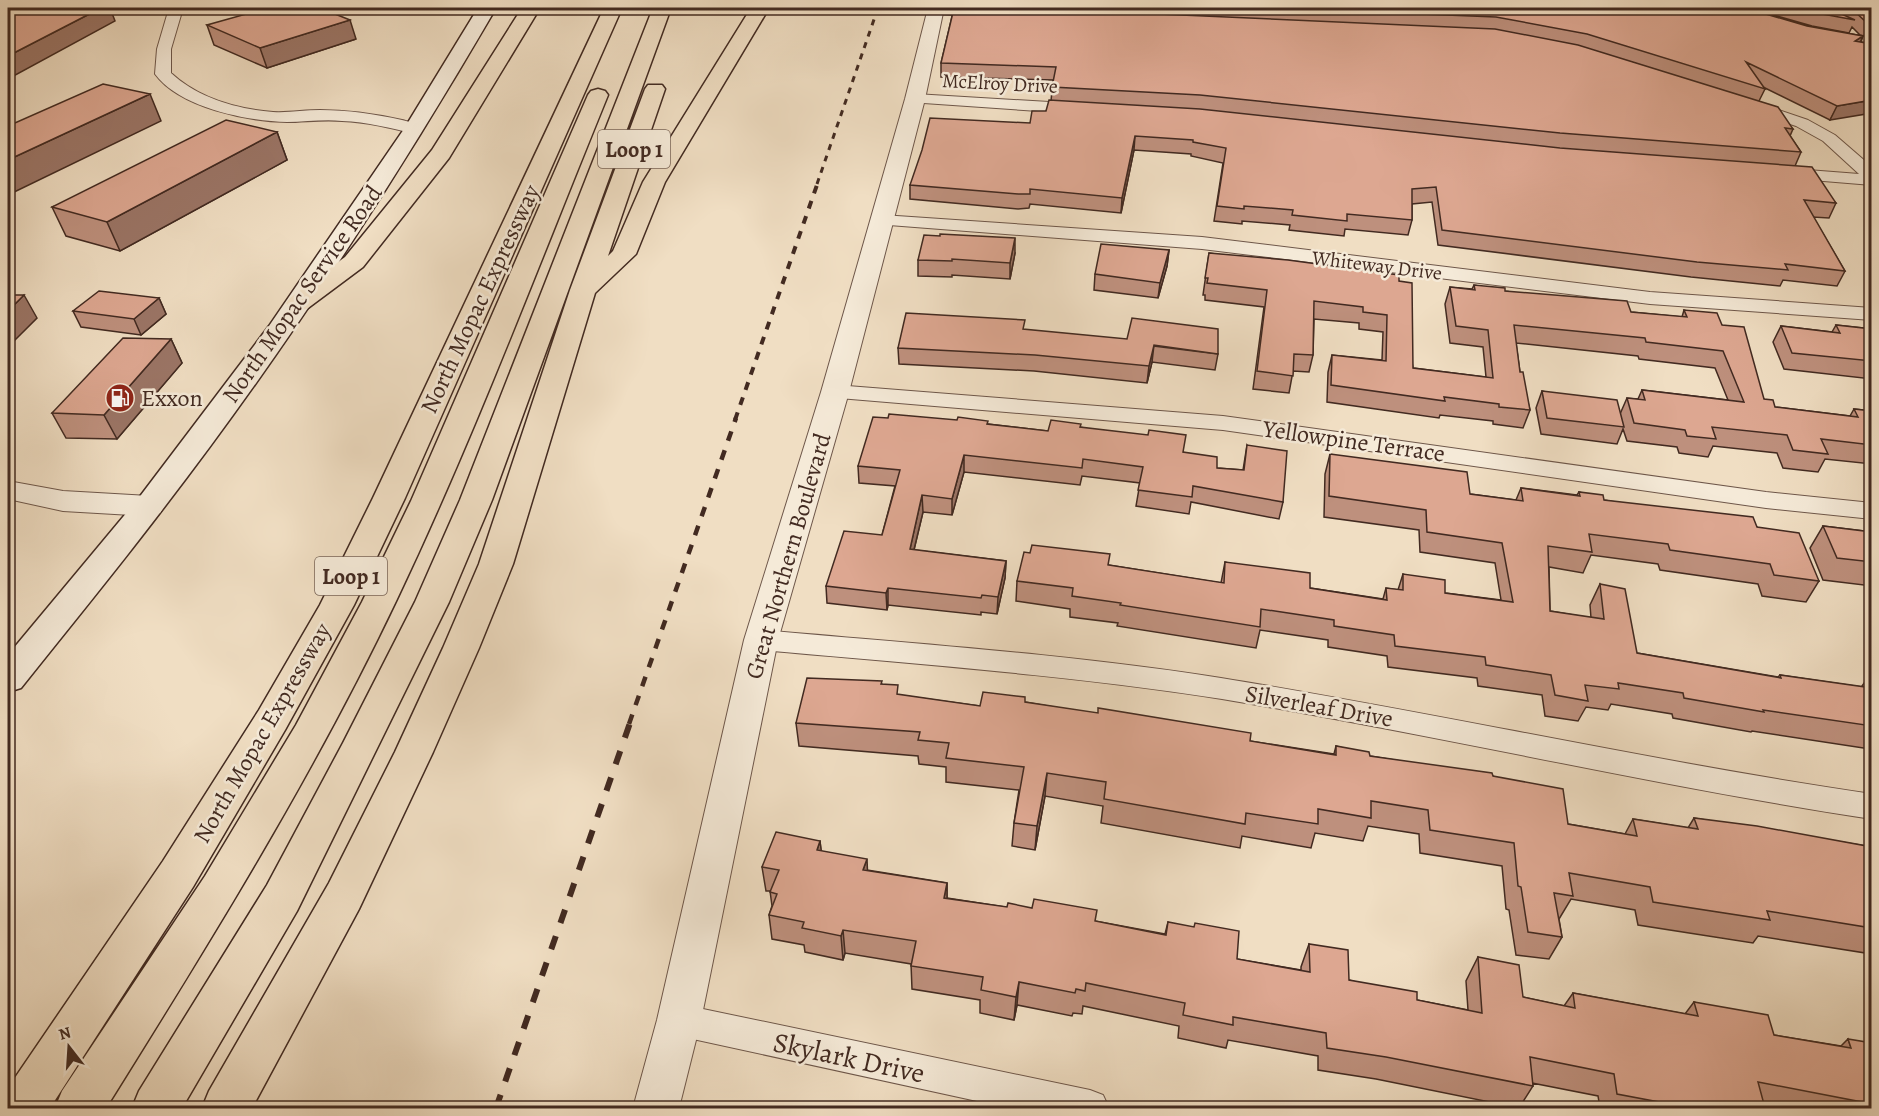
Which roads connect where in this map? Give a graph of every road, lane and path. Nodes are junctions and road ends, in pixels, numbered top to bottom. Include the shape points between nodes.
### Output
1 (171, 8) edge
2 (488, 8) edge
3 (531, 8) edge
4 (613, 8) edge
5 (634, 8) edge
6 (662, 8) edge
7 (682, 8) edge
8 (760, 8) edge
9 (936, 9) edge
10 (1007, 14) edge
11 (915, 99) junction
12 (1737, 102) edge
13 (1104, 110) edge
14 (415, 129) junction
15 (1766, 171) edge
16 (1872, 178) edge
17 (882, 220) junction
18 (583, 290) junction
19 (299, 303) junction
20 (1872, 314) edge
21 (835, 392) junction
22 (8, 490) edge
23 (149, 506) junction
24 (1872, 512) edge
25 (762, 640) junction
26 (8, 679) edge
27 (1872, 807) edge
28 (679, 1020) junction
29 (22, 1108) edge
30 (79, 1108) edge
31 (156, 1108) edge
32 (226, 1108) edge
33 (656, 1108) edge
34 (1090, 1108) edge

1 - 14 street via 174,15 164,49 163,75 175,87 210,103 285,118 297,125 382,134
2 - 14 main road, North Mopac Service Road
3 - 19 highway via 441,153 354,262
4 - 29 highway, North Mopac Expressway / Loop 1 via 337,605 178,874
5 - 30 highway via 427,501 379,602 309,735 220,889
6 - 31 highway via 476,500 432,602 282,898
7 - 18 highway, Loop 1
8 - 18 highway via 654,182 624,254
9 - 10 street
9 - 11 street, Great Northern Boulevard
11 - 13 street, McElroy Drive
11 - 17 street, Great Northern Boulevard
12 - 16 street via 1802,123 1829,138
14 - 19 main road, North Mopac Service Road
15 - 16 street
17 - 20 street, Whiteway Drive via 1202,243 1650,298
17 - 21 street, Great Northern Boulevard
18 - 32 highway, Loop 1 via 496,564 461,648 344,896
19 - 23 main road, North Mopac Service Road
21 - 24 street, Yellowpine Terrace via 1223,423
21 - 25 street, Great Northern Boulevard
22 - 23 street via 63,501
23 - 26 main road, North Mopac Service Road
25 - 27 street, Silverleaf Drive via 1052,666 1219,688 1761,792
25 - 28 street, Great Northern Boulevard
28 - 33 street, Great Northern Boulevard
28 - 34 street, Skylark Drive

